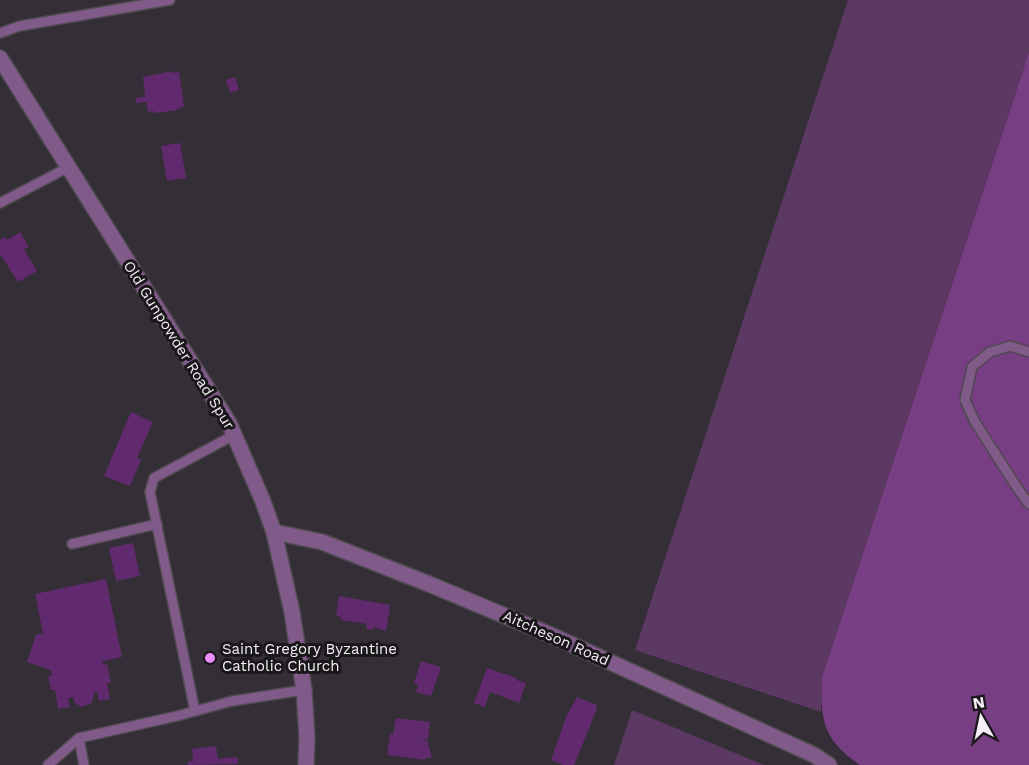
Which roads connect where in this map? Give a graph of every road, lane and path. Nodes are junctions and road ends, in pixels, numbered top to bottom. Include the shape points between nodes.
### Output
1 (170, 0) edge
2 (0, 33) edge
3 (0, 58) edge
4 (68, 168) junction
5 (0, 203) edge
6 (1029, 352) edge
7 (234, 435) junction
8 (1029, 504) edge
9 (157, 524) junction
10 (274, 532) junction
11 (72, 544) dead end
12 (303, 690) junction
13 (195, 711) junction
14 (79, 738) junction
15 (48, 765) edge
16 (84, 765) edge
17 (306, 765) edge
18 (829, 765) edge

1 - 2 lane via 20,26
3 - 4 street, Old Gunpowder Road Spur
4 - 5 lane
4 - 7 street, Old Gunpowder Road Spur
6 - 8 lane via 1010,346 990,352 972,367 965,400 975,422
7 - 9 lane via 154,478 150,492
7 - 10 street, Old Gunpowder Road Spur
9 - 11 lane
9 - 13 lane
10 - 12 street, Old Gunpowder Road Spur via 292,612
10 - 18 street, Aitcheson Road via 322,542 543,632
12 - 13 lane via 232,700
12 - 17 street, Old Gunpowder Road Spur
13 - 14 lane
14 - 15 lane
14 - 16 lane

